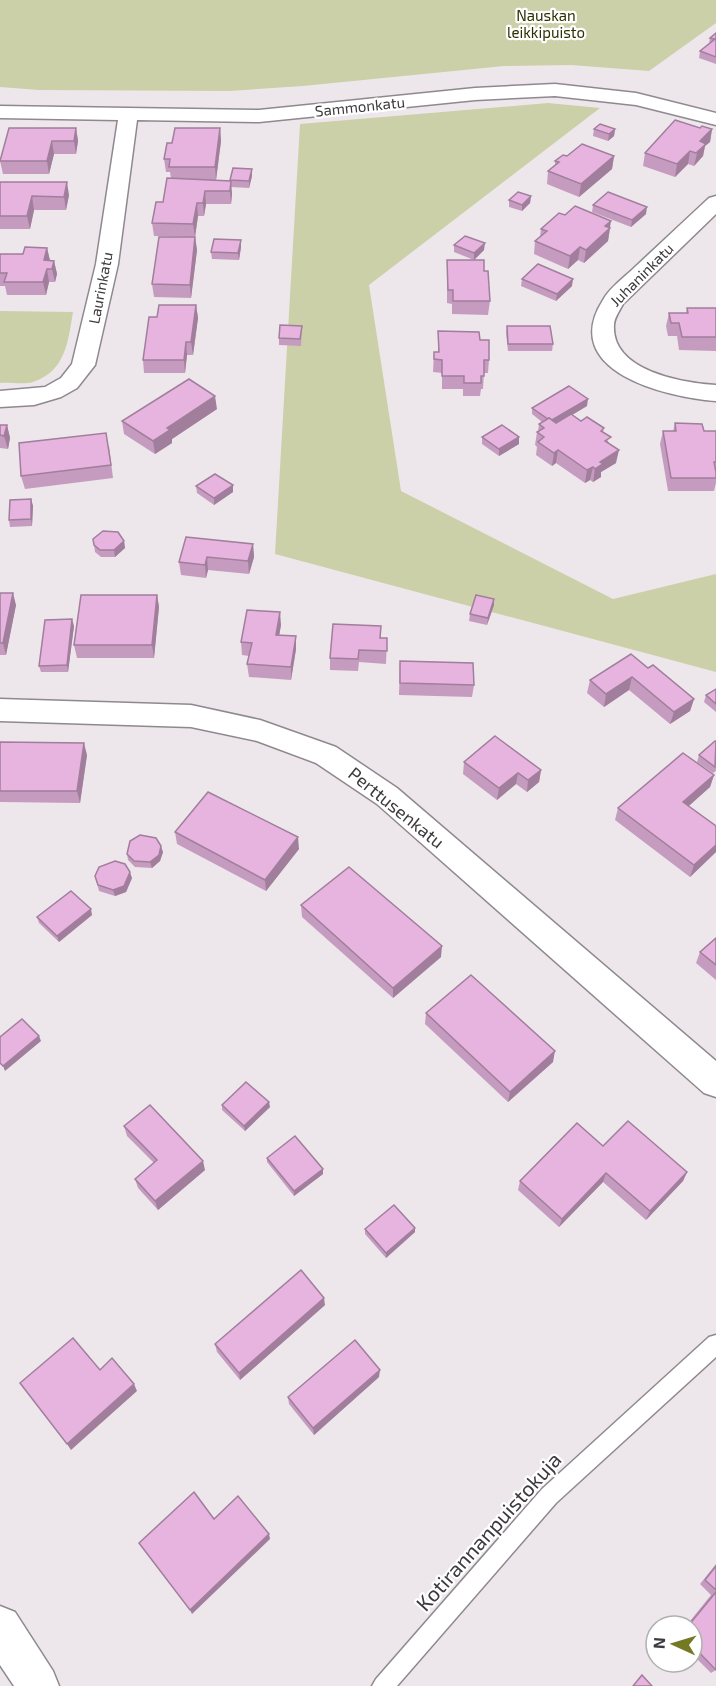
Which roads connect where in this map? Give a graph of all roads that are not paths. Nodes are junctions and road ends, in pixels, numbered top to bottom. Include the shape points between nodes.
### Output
1 (0, 112) edge
2 (128, 116) junction
3 (716, 119) edge
4 (716, 202) edge
5 (716, 393) edge
6 (0, 399) edge
7 (0, 710) edge
8 (716, 1082) edge
9 (716, 1344) edge
10 (0, 1627) edge
11 (38, 1686) edge
12 (383, 1686) edge

1 - 2 street, Sammonkatu
2 - 3 street, Sammonkatu via 259,117 475,94 555,90 636,99
2 - 6 street, Laurinkatu via 107,264 83,365 69,383 53,392
4 - 5 street, Juhaninkatu via 613,301 604,318 603,333 611,354 640,376 679,390
7 - 8 street, Perttusenkatu via 191,716 260,731 326,755 387,796
9 - 12 lane, Kotirannanpuistokuja via 549,1496
10 - 11 street

